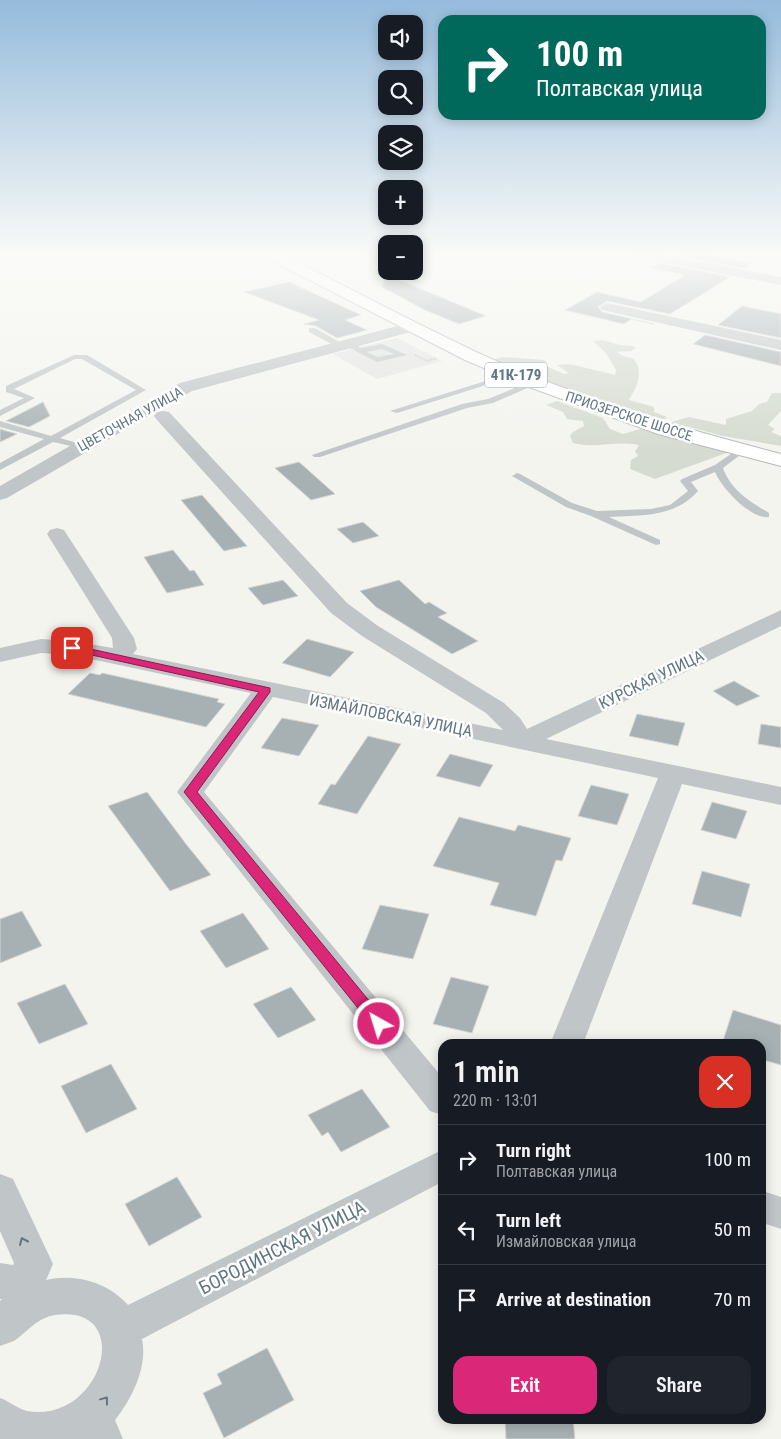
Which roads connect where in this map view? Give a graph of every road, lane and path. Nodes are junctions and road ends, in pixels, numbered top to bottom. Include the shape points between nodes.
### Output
1 (398, 319) edge
2 (661, 319) edge
3 (413, 327) junction
4 (312, 330) dead end
5 (781, 346) edge
6 (349, 347) junction
7 (514, 375) junction
8 (535, 384) junction
9 (394, 412) dead end
10 (0, 413) edge
11 (163, 416) dead end
12 (0, 424) edge
13 (53, 439) junction
14 (81, 447) junction
15 (741, 450) junction
16 (317, 455) dead end
17 (781, 460) edge
18 (0, 467) edge
19 (718, 467) junction
20 (517, 476) dead end
21 (0, 494) edge
22 (595, 514) junction
23 (765, 515) dead end
24 (57, 534) dead end
25 (656, 542) dead end
26 (781, 617) edge
27 (0, 654) edge
28 (118, 658) junction
29 (266, 690) junction
30 (522, 741) junction
31 (673, 773) junction
32 (781, 796) edge
33 (568, 1039) edge
34 (438, 1096) edge
35 (438, 1167) edge
36 (0, 1190) edge
37 (766, 1208) edge
38 (781, 1213) edge
39 (13, 1299) edge
40 (121, 1329) junction
41 (0, 1419) edge
42 (84, 1434) edge

1 - 3 main road, ПРИОЗЕРСКОЕ ШОССЕ / 41К-179
2 - 5 street
3 - 6 street, ЦВЕТОЧНАЯ УЛИЦА
3 - 7 main road, ПРИОЗЕРСКОЕ ШОССЕ / 41К-179
4 - 6 lane
6 - 14 street, ЦВЕТОЧНАЯ УЛИЦА via 186,387
7 - 8 main road, ПРИОЗЕРСКОЕ ШОССЕ / 41К-179
7 - 9 lane
8 - 15 main road, ПРИОЗЕРСКОЕ ШОССЕ / 41К-179 via 665,430
8 - 16 lane
10 - 13 lane via 31,398 9,388 74,357 84,357 141,387 140,392
11 - 30 street via 339,608 370,631 494,708 512,724
12 - 13 lane
13 - 14 lane
13 - 18 lane
14 - 21 street, ЦВЕТОЧНАЯ УЛИЦА
15 - 17 main road, ПРИОЗЕРСКОЕ ШОССЕ / 41К-179
15 - 19 lane
19 - 22 lane via 685,481 693,490 673,507 651,512
19 - 23 lane via 722,480 742,502
20 - 22 lane via 569,505
22 - 25 lane
24 - 28 street via 123,638 126,649
26 - 30 street, КУРСКАЯ УЛИЦА
27 - 28 street, ИЗМАЙЛОВСКАЯ УЛИЦА via 40,646 72,648
28 - 29 street, ИЗМАЙЛОВСКАЯ УЛИЦА
29 - 30 street, ИЗМАЙЛОВСКАЯ УЛИЦА
29 - 34 street via 190,792
30 - 31 street, ИЗМАЙЛОВСКАЯ УЛИЦА
31 - 32 street, ИЗМАЙЛОВСКАЯ УЛИЦА
31 - 33 street
35 - 40 street, БОРОДИНСКАЯ УЛИЦА
39 -> 36 street via 34,1264
37 - 38 street
39 - 40 street via 84,1297 106,1309
42 -> 40 street via 118,1380 125,1354
41 - 42 street via 12,1429 43,1434

